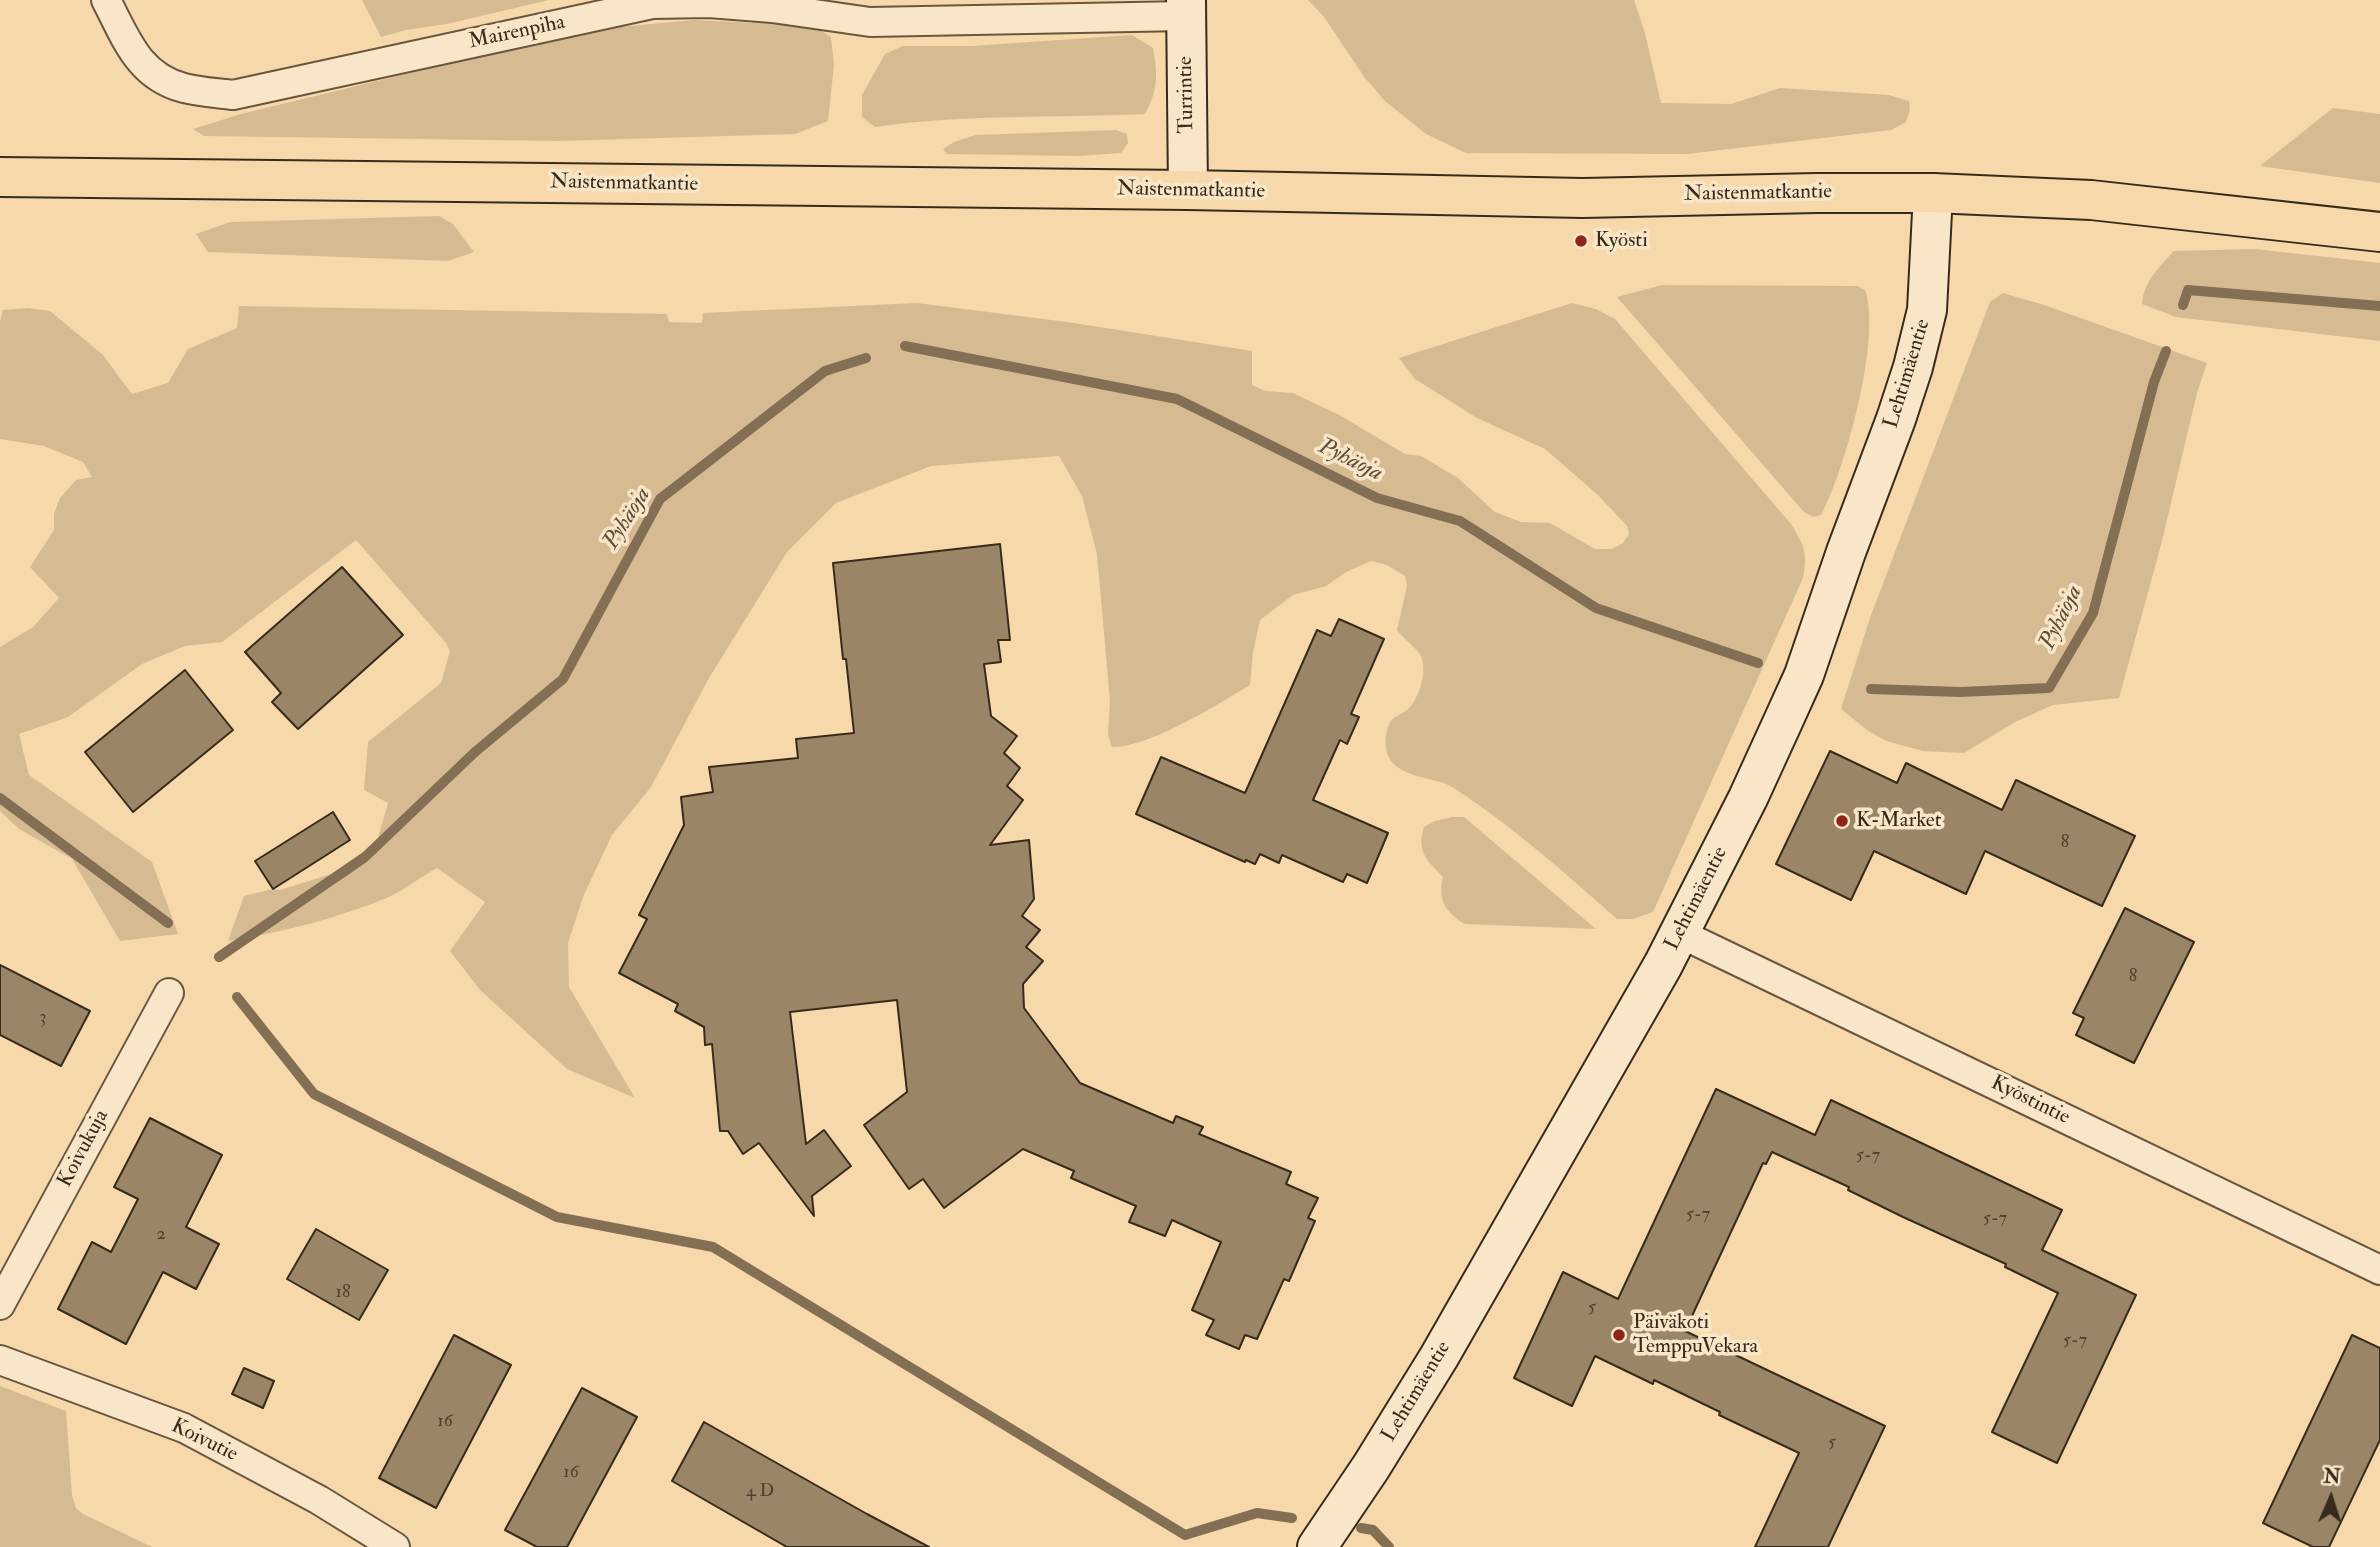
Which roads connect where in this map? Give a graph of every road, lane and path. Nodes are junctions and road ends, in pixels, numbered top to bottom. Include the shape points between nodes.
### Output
1 (106, 0) edge
2 (1186, 8) edge
3 (0, 177) edge
4 (1188, 190) junction
5 (1933, 193) junction
6 (2380, 232) edge
7 (1679, 933) junction
8 (169, 993) dead end
9 (2380, 1270) edge
10 (0, 1305) edge
11 (0, 1360) edge
12 (396, 1547) edge
13 (1317, 1547) edge

1 - 2 street, Mairenpiha via 147,70 184,89 233,95 652,4 734,5 870,22
2 - 4 street, Turrintie
3 - 4 main road, Naistenmatkantie
4 - 5 main road, Naistenmatkantie via 1583,198
5 - 6 main road, Naistenmatkantie via 2091,200
5 - 7 street, Lehtimäentie via 1927,310 1896,419 1804,675
7 - 9 street, Kyöstintie
7 - 13 street, Lehtimäentie via 1439,1357
8 - 10 street, Koivukuja
11 - 12 street, Koivutie via 184,1428

